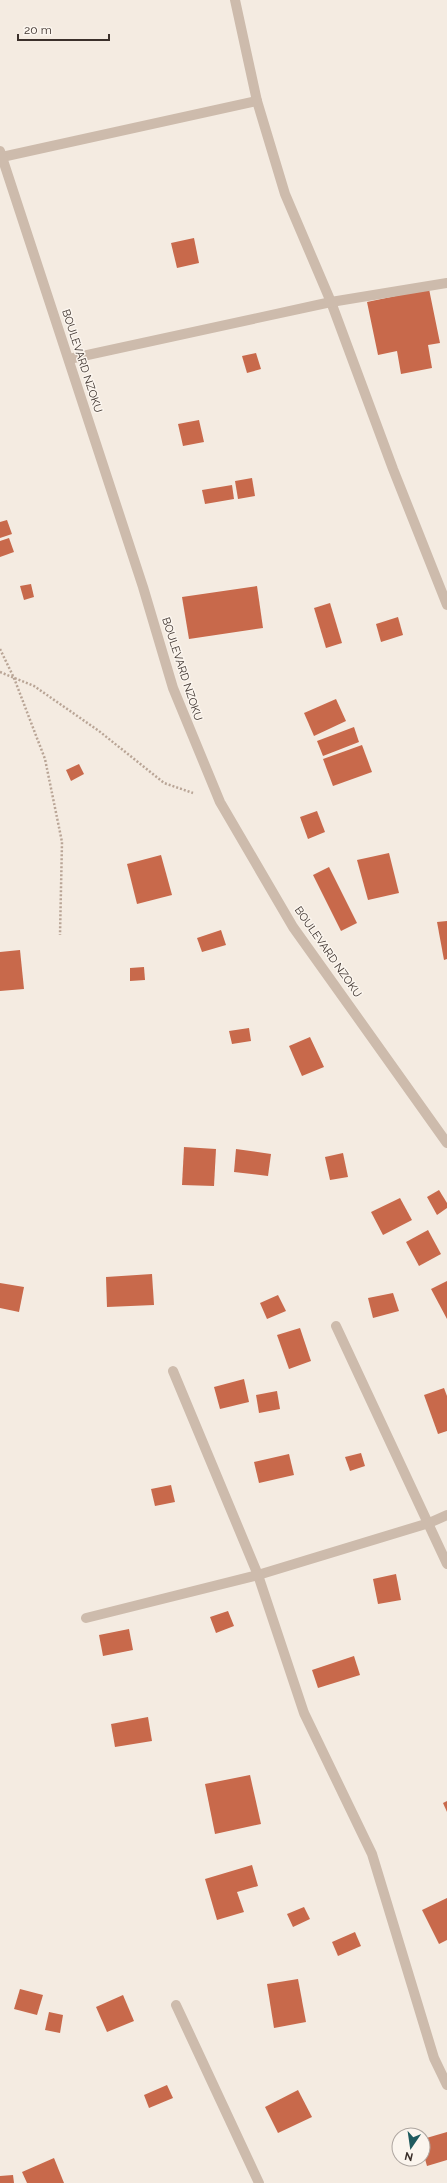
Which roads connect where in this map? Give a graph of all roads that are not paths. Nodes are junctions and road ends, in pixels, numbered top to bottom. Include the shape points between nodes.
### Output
1 (235, 0) edge
2 (257, 101) junction
3 (1, 154) edge
4 (447, 283) edge
5 (331, 302) junction
6 (69, 358) junction
7 (447, 605) edge
8 (447, 1143) edge
9 (336, 1326) dead end
10 (173, 1370) dead end
11 (447, 1515) edge
12 (429, 1523) junction
13 (447, 1564) edge
14 (258, 1575) junction
15 (86, 1618) dead end
16 (176, 2005) dead end
17 (447, 2085) edge
18 (259, 2183) edge

1 - 2 street
2 - 3 street
2 - 5 street via 285,194
3 - 6 street, BOULEVARD NZOKU
4 - 5 street
5 - 6 street
5 - 7 street via 393,470
6 - 8 street, BOULEVARD NZOKU via 173,688 220,802 293,926
9 - 12 street
10 - 14 street
11 - 12 street
12 - 13 street
12 - 14 street
14 - 15 street
14 - 17 street via 304,1713 372,1854 434,2058
16 - 18 street

